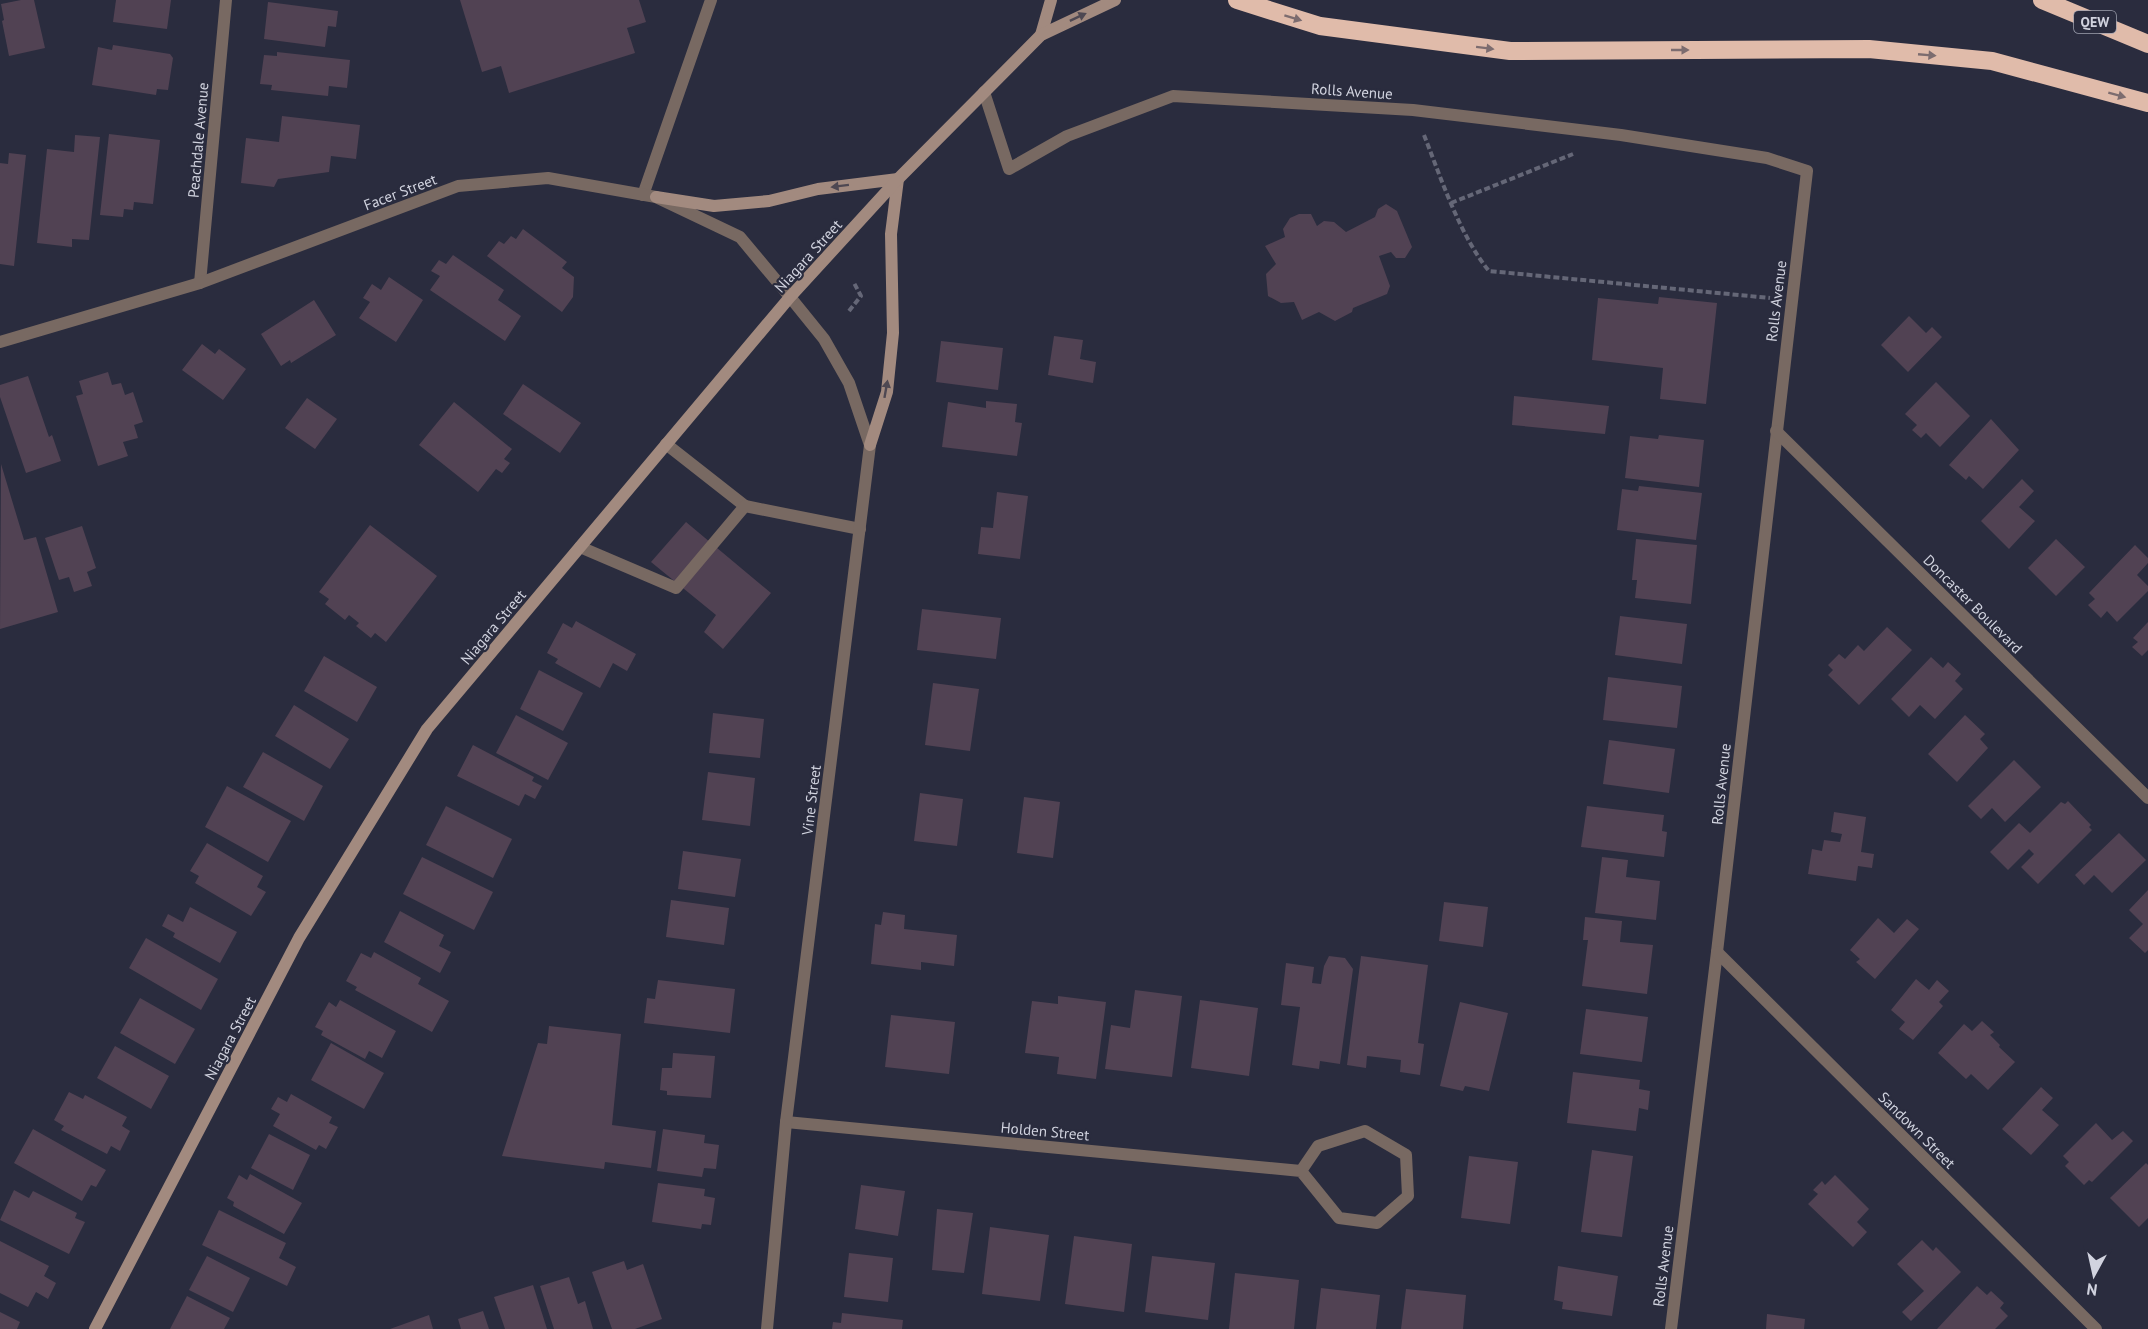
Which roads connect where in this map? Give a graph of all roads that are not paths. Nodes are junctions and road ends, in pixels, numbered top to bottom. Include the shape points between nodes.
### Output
1 (226, 0) edge
2 (711, 0) edge
3 (1051, 0) edge
4 (1114, 0) edge
5 (1237, 0) edge
6 (2042, 0) edge
7 (1041, 35) junction
8 (2148, 44) edge
9 (984, 92) junction
10 (2148, 103) edge
11 (898, 179) junction
12 (650, 196) junction
13 (200, 283) junction
14 (790, 297) junction
15 (0, 342) edge
16 (1776, 431) junction
17 (666, 444) junction
18 (870, 445) junction
19 (746, 506) junction
20 (860, 529) junction
21 (580, 547) junction
22 (2148, 798) edge
23 (1717, 952) junction
24 (786, 1122) junction
25 (1301, 1171) junction
26 (95, 1329) edge
27 (767, 1329) edge
28 (1671, 1329) edge
29 (2096, 1329) edge

1 - 13 street, Peachdale Avenue
2 - 12 street
3 - 7 main road, Niagara Street
7 -> 4 main road, Niagara Street
5 -> 10 highway via 1320,26 1510,51 1869,49 1992,61
6 - 8 highway, QEW
7 - 9 main road, Niagara Street
9 - 11 main road, Niagara Street
9 - 16 street, Rolls Avenue via 1009,169 1067,136 1173,96 1413,110 1621,135 1767,158 1807,171
11 -> 12 main road via 818,189 769,201 714,206
11 - 14 main road, Niagara Street
18 -> 11 main road via 887,392 892,333 891,234
12 - 13 street, Facer Street via 548,178 458,186
12 - 14 street, Facer Street via 740,237
13 - 15 street, Facer Street
14 - 17 main road, Niagara Street
14 - 18 street, Vine Street via 824,339 849,382
16 - 22 street, Doncaster Boulevard
16 - 23 street, Rolls Avenue
17 - 19 street
17 - 21 main road, Niagara Street
18 - 20 street, Vine Street
19 - 20 street
19 - 21 street via 676,588
20 - 24 street, Vine Street
21 - 26 main road, Niagara Street via 427,729 299,938
23 - 28 street, Rolls Avenue
23 - 29 street, Sandown Street
24 - 25 street, Holden Street
24 - 27 street, Vine Street
25 - 25 street via 1339,1218 1377,1223 1408,1196 1406,1155 1365,1131 1318,1146

